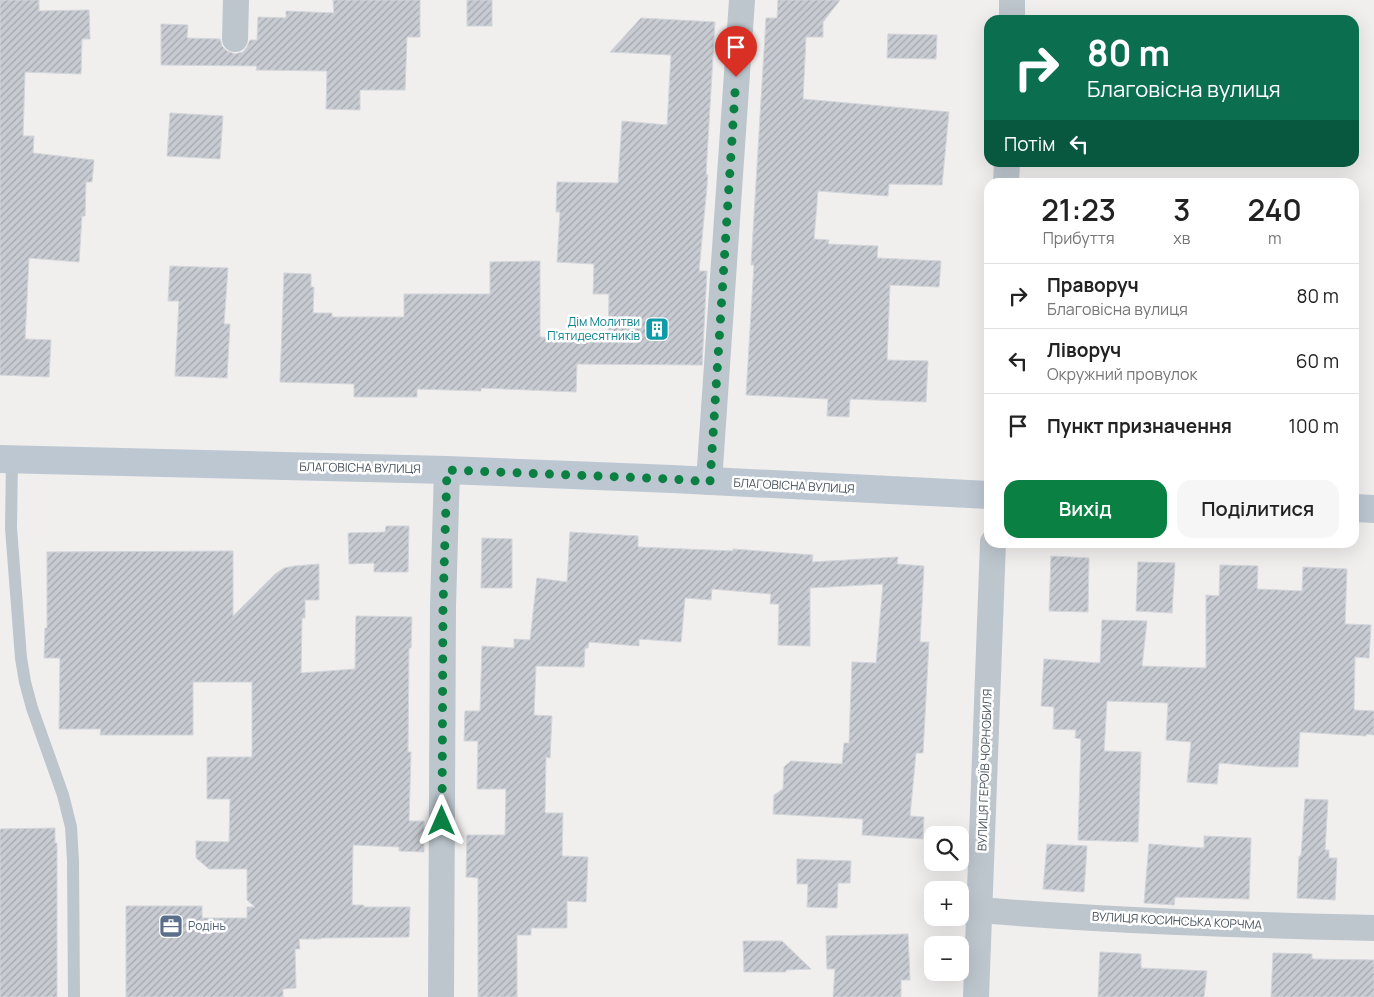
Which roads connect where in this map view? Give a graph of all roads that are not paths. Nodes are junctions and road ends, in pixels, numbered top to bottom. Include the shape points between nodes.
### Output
1 (236, 0) edge
2 (742, 0) edge
3 (1012, 0) edge
4 (1012, 15) edge
5 (235, 39) dead end
6 (6, 459) edge
7 (447, 470) junction
8 (710, 482) junction
9 (984, 495) edge
10 (1359, 508) edge
11 (1374, 509) edge
12 (993, 548) edge
13 (980, 910) junction
14 (1374, 928) edge
15 (74, 997) edge
16 (441, 997) edge
17 (976, 997) edge

1 - 5 street
2 - 8 street
3 - 4 street
6 - 7 main road, БЛАГОВІСНА ВУЛИЦЯ
6 - 15 lane via 23,674 71,827
7 - 8 main road, БЛАГОВІСНА ВУЛИЦЯ
7 - 16 street
8 - 9 main road, БЛАГОВІСНА ВУЛИЦЯ
10 - 11 main road
12 - 13 street, ВУЛИЦЯ ГЕРОЇВ ЧОРНОБИЛЯ
13 - 14 street, ВУЛИЦЯ КОСИНСЬКА КОРЧМА
13 - 17 street, ВУЛИЦЯ ГЕРОЇВ ЧОРНОБИЛЯ

